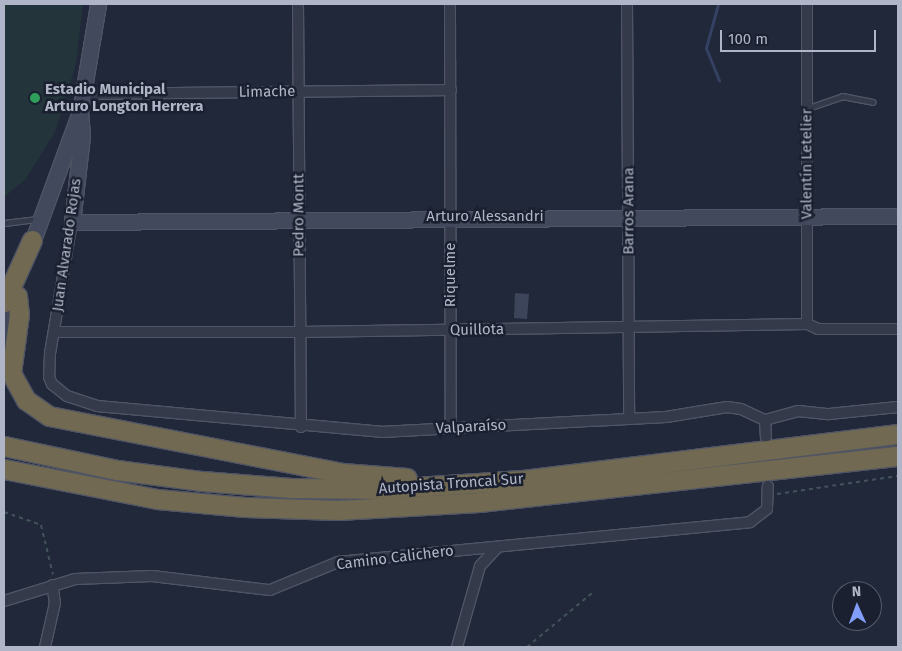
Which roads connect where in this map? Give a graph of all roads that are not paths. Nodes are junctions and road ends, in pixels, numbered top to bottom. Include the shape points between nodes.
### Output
1 (98, 4) edge
2 (298, 4) edge
3 (450, 4) edge
4 (627, 4) edge
5 (807, 4) edge
6 (451, 90) junction
7 (298, 92) junction
8 (84, 94) junction
9 (872, 102) dead end
10 (807, 108) junction
11 (80, 112) junction
12 (629, 216) junction
13 (806, 216) junction
14 (898, 216) edge
15 (451, 217) junction
16 (40, 219) junction
17 (298, 219) junction
18 (4, 222) edge
19 (72, 222) junction
20 (32, 240) joint
21 (10, 299) edge
22 (806, 324) junction
23 (630, 327) junction
24 (898, 329) edge
25 (451, 330) junction
26 (54, 332) junction
27 (300, 332) junction
28 (4, 342) edge
29 (49, 377) joint
30 (898, 407) edge
31 (629, 419) junction
32 (765, 420) junction
33 (301, 427) junction
34 (451, 427) junction
35 (898, 434) edge
36 (766, 436) dead end
37 (4, 446) edge
38 (898, 456) edge
39 (4, 469) edge
40 (568, 474) junction
41 (769, 491) road end
42 (498, 547) junction
43 (52, 585) junction
44 (4, 601) edge
45 (45, 647) edge
46 (458, 647) edge

1 - 8 main road, Juan Alvarado Rojas
2 - 7 street, Pedro Montt
3 - 6 street, Riquelme
4 - 12 street, Barros Arana
5 - 10 street, Valentín Letelier
6 - 7 street, Limache
6 - 15 street, Riquelme
7 - 8 street, Limache
7 - 17 street, Pedro Montt
8 - 11 main road, Juan Alvarado Rojas
9 - 10 lane via 842,96
10 - 13 street, Valentín Letelier
11 - 16 main road, Juan Alvarado Rojas
11 - 19 main road, Juan Alvarado Rojas via 82,136
12 - 13 main road, Arturo Alessandri
12 - 15 main road, Arturo Alessandri
12 - 23 street, Barros Arana
13 - 14 main road, Arturo Alessandri
13 - 22 street, Valentín Letelier
15 - 17 main road, Arturo Alessandri
15 - 25 street, Riquelme
16 - 18 lane
16 - 20 main road, Juan Alvarado Rojas
17 - 19 main road, Arturo Alessandri
17 - 27 street, Pedro Montt
19 - 26 street, Juan Alvarado Rojas
20 - 21 highway
21 - 28 main road
21 - 40 highway via 19,314 11,374 26,400 40,412 58,419 342,473 410,478
22 - 23 street, Quillota
22 - 24 street, Quillota via 818,329
23 - 25 street, Quillota
23 - 31 street, Barros Arana
25 - 27 street, Quillota
25 - 34 street, Riquelme
26 - 27 street, Quillota
26 - 29 street, Juan Alvarado Rojas
27 - 33 street, Pedro Montt
29 - 33 street, Valparaíso via 66,396 97,406
30 - 32 street via 829,414 798,411
31 - 32 street, Valparaíso via 666,418 727,407
31 - 34 street, Valparaíso
32 - 36 street
33 - 34 street, Valparaíso via 381,432
35 - 40 highway, Autopista Troncal Sur
37 - 40 highway, Autopista Troncal Sur via 160,476 291,488 430,488
38 - 39 highway, Autopista Troncal Sur via 479,502 348,510 245,507 157,499
41 - 42 street, Camino Calichero via 767,509 750,522
42 - 43 street, Camino Calichero via 338,562 270,590 152,576 75,579
42 - 46 street via 480,566
43 - 44 street, Camino Calichero
43 - 45 street via 55,603

